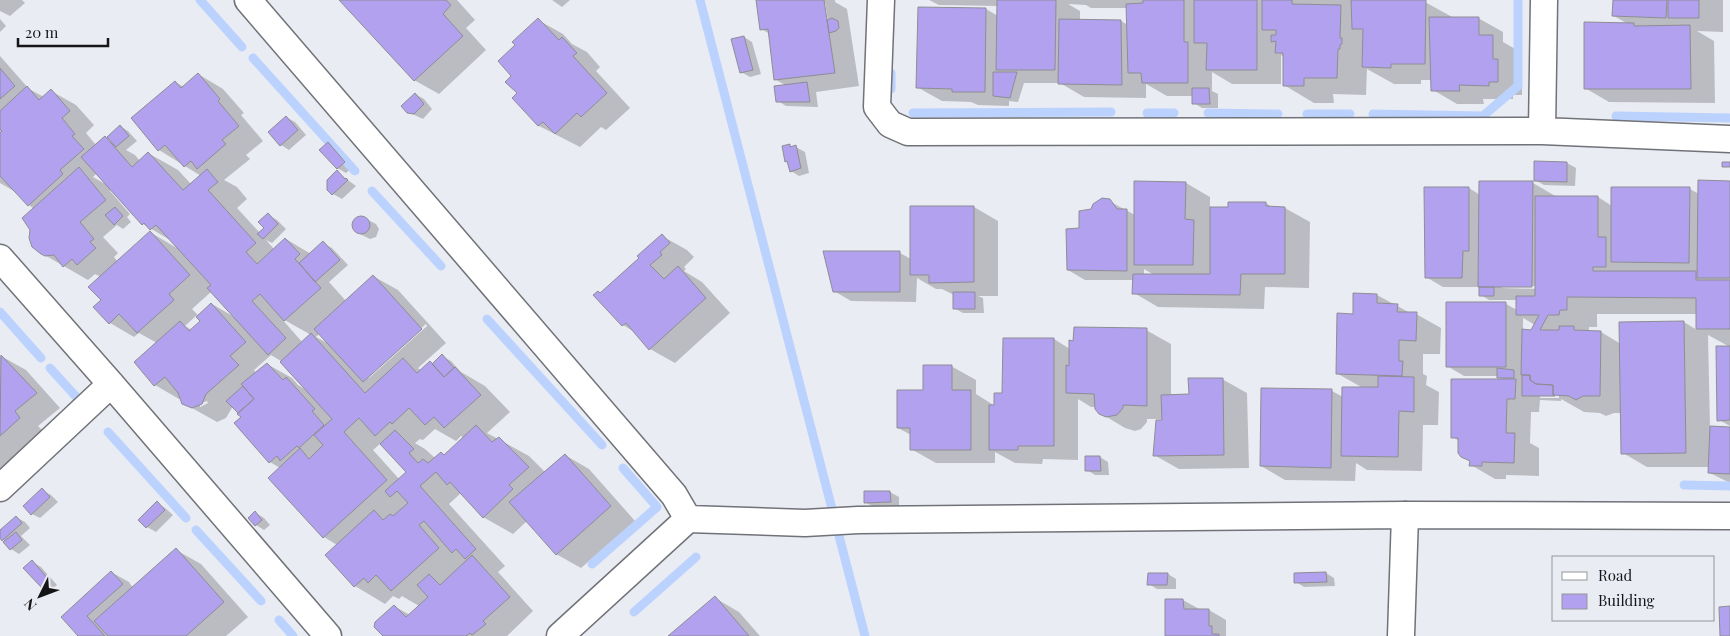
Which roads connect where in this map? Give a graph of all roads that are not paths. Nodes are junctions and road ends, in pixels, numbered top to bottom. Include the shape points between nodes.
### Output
1 (248, 0) edge
2 (881, 0) edge
3 (1544, 0) edge
4 (1542, 131) junction
5 (1730, 139) edge
6 (0, 258) edge
7 (112, 384) junction
8 (0, 488) edge
9 (1405, 515) junction
10 (1730, 516) edge
11 (688, 519) junction
12 (328, 636) edge
13 (560, 636) edge
14 (1401, 636) edge

1 - 11 street via 674,495
2 - 4 street via 877,107 890,124 908,132
3 - 4 street
4 - 5 street
6 - 7 street
7 - 8 street
7 - 12 street
9 - 10 street
9 - 11 street via 805,523
9 - 14 street
11 - 13 street

